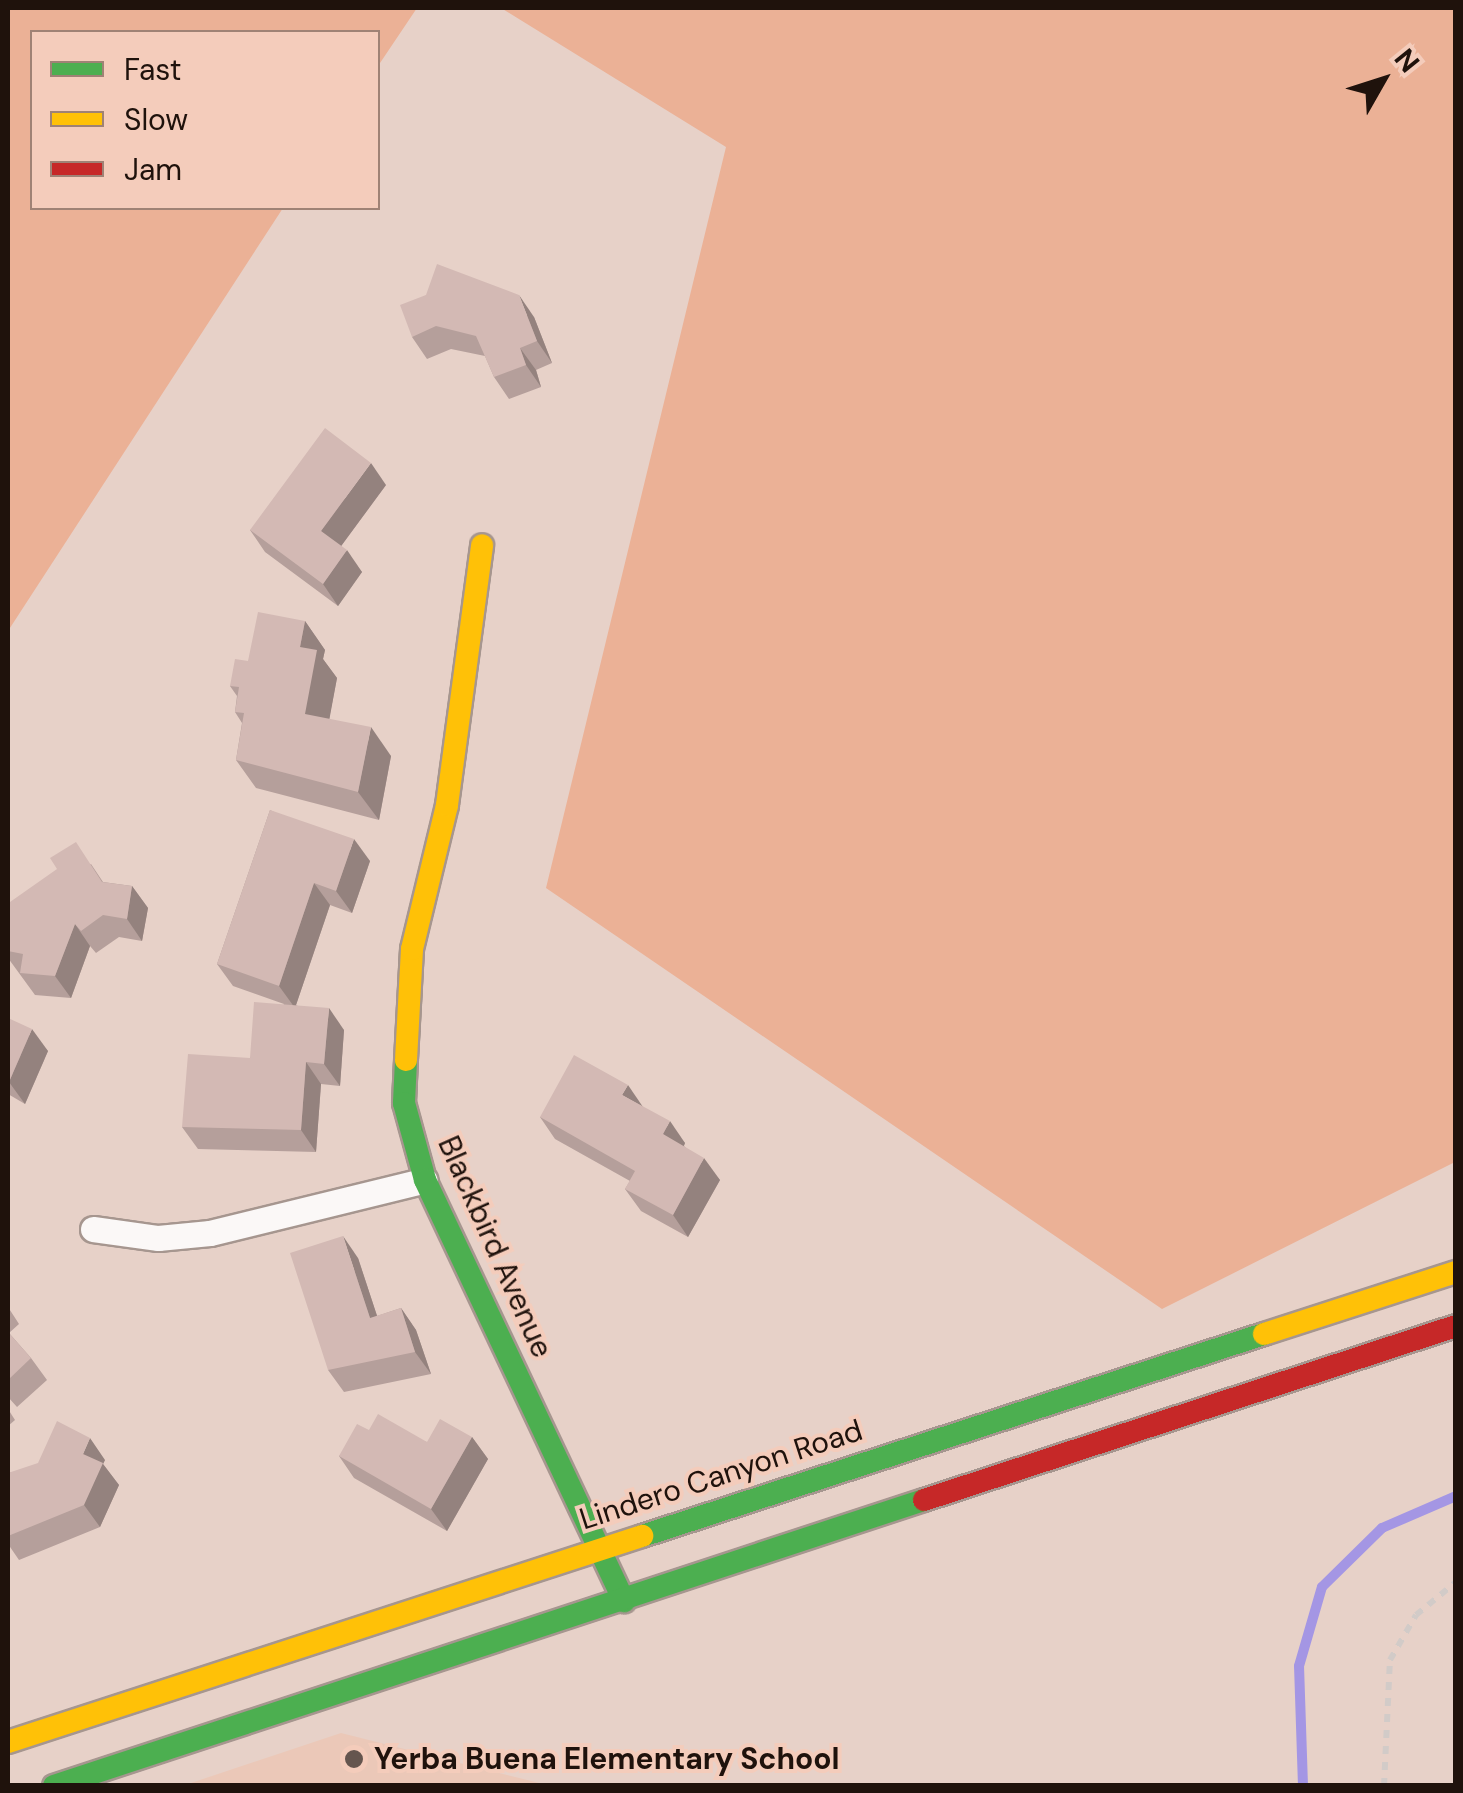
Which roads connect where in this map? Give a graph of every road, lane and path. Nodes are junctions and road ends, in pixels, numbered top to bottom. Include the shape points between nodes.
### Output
1 (482, 545) dead end
2 (426, 1180) junction
3 (94, 1229) dead end
4 (1456, 1272) edge
5 (1456, 1326) edge
6 (601, 1544) junction
7 (1456, 1582) edge
8 (624, 1601) junction
9 (8, 1742) edge
10 (54, 1786) edge
11 (1384, 1786) edge

1 - 2 main road, Blackbird Avenue via 447,805 401,1033 404,1102
2 - 3 street via 210,1232 158,1238
2 - 6 main road, Blackbird Avenue
4 - 6 main road, Lindero Canyon Road
5 - 8 main road
6 - 8 main road, Blackbird Avenue
6 - 9 main road, Lindero Canyon Road
7 - 11 path via 1416,1615 1390,1660
8 - 10 main road

